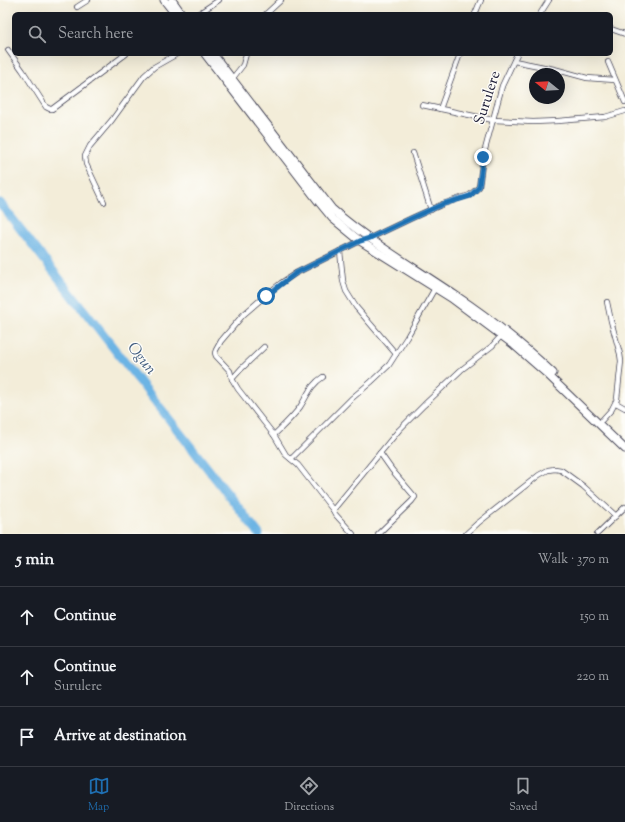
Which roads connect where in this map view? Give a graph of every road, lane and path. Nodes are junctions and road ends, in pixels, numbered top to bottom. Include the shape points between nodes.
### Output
1 (88, 0) edge
2 (164, 0) edge
3 (172, 0) edge
4 (219, 0) edge
5 (481, 0) edge
6 (549, 0) edge
7 (279, 1) edge
8 (77, 7) dead end
9 (173, 12) edge
10 (181, 12) edge
11 (201, 12) edge
12 (268, 12) edge
13 (476, 12) edge
14 (543, 12) edge
15 (613, 30) edge
16 (625, 34) edge
17 (8, 50) dead end
18 (12, 56) edge
19 (12, 56) edge
20 (123, 56) edge
21 (173, 56) edge
22 (207, 56) edge
23 (215, 56) edge
24 (245, 56) edge
25 (459, 56) edge
26 (516, 56) edge
27 (514, 61) junction
28 (608, 62) dead end
29 (232, 79) junction
30 (616, 80) junction
31 (625, 102) edge
32 (422, 106) dead end
33 (440, 109) junction
34 (625, 111) edge
35 (493, 120) junction
36 (413, 153) dead end
37 (104, 202) dead end
38 (431, 210) junction
39 (370, 238) junction
40 (360, 241) junction
41 (340, 251) junction
42 (435, 288) junction
43 (607, 302) dead end
44 (501, 336) junction
45 (264, 347) dead end
46 (396, 354) junction
47 (625, 360) edge
48 (620, 368) junction
49 (323, 377) dead end
50 (232, 379) junction
51 (616, 403) junction
52 (625, 408) edge
53 (602, 420) junction
54 (274, 435) junction
55 (625, 442) edge
56 (625, 449) edge
57 (380, 452) junction
58 (291, 459) junction
59 (625, 507) edge
60 (333, 510) junction
61 (616, 516) junction
62 (353, 534) edge
63 (378, 534) edge
64 (466, 534) edge
65 (597, 534) edge

1 - 8 street
2 - 9 main road
3 - 10 main road
4 - 11 street
5 - 13 street
6 - 14 street
7 - 12 street
15 - 16 street
17 - 18 street
19 - 20 street via 46,108 50,109
21 - 37 street via 144,76 85,156 86,164
22 - 40 main road via 332,218
23 - 29 main road
24 - 29 street via 243,65
25 - 33 street
26 - 27 street, Surulere
27 - 30 street via 587,78
27 - 35 street, Surulere via 502,86
28 - 30 street
29 - 39 main road via 332,208
30 - 31 street
32 - 33 street
33 - 35 street
34 - 35 street via 605,117 558,121
35 - 38 street, Surulere via 483,157 479,187 470,196
36 - 38 street
38 - 39 street, Surulere
39 - 40 street, Surulere
39 - 53 main road via 456,295 519,342
40 - 41 street, Surulere
40 - 42 main road
41 - 46 street via 346,291 356,307
41 - 50 street, Surulere via 281,283 243,315 221,341 216,356 230,371
42 - 44 main road
42 - 46 street
43 - 48 street via 620,354
44 - 56 main road via 546,373
44 - 57 street via 424,405
45 - 50 street
46 - 58 street via 385,370 351,399
47 - 48 street
48 - 51 street
49 - 54 street via 316,381 294,415
50 - 54 street
51 - 52 street
51 - 53 street
53 - 55 main road
54 - 58 street
57 - 60 street
57 - 63 street via 415,498
58 - 60 street
59 - 61 street
60 - 62 street
61 - 64 street via 583,486 561,470 555,469 539,475
61 - 65 street

